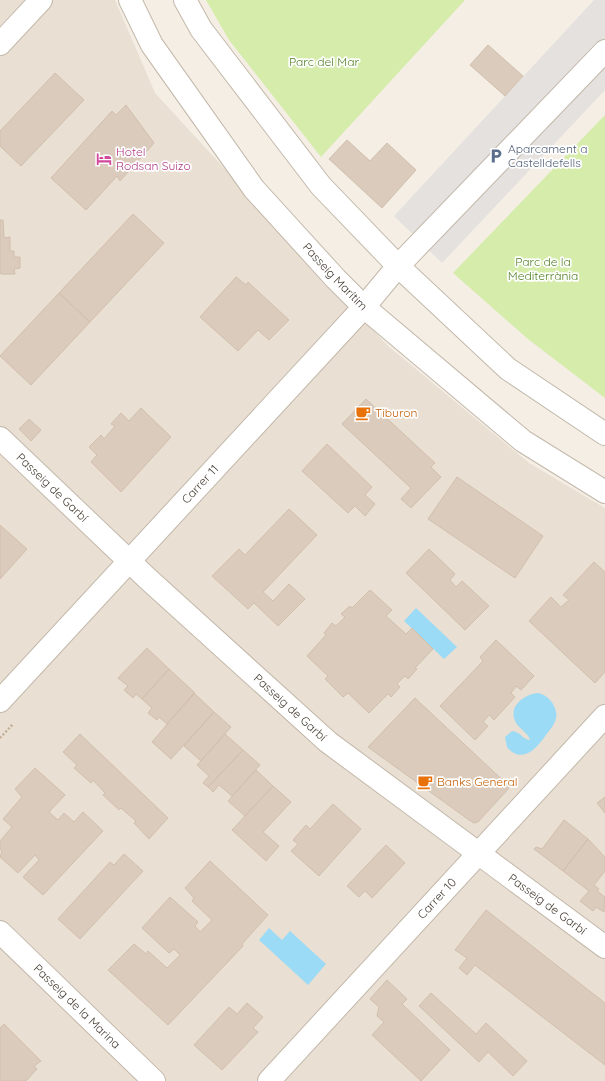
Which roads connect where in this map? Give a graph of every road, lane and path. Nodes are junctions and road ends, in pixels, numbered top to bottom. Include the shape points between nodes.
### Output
1 (41, 0) edge
2 (130, 0) edge
3 (185, 0) edge
4 (0, 44) edge
5 (605, 51) edge
6 (398, 266) junction
7 (364, 307) junction
8 (605, 434) edge
9 (0, 438) edge
10 (605, 492) edge
11 (130, 562) junction
12 (0, 701) edge
13 (605, 716) edge
14 (478, 852) junction
15 (0, 932) edge
16 (605, 947) edge
17 (154, 1081) edge
18 (269, 1081) edge

1 - 4 street
2 - 7 street, Passeig Marítim via 152,46 254,190
3 - 6 street via 201,29 321,186
5 - 6 street, Carrer 11
6 - 7 street, Carrer 11
6 - 8 street via 508,369
7 - 10 street, Passeig Marítim via 523,442
7 - 11 street, Carrer 11
9 - 11 street, Passeig de Garbí
11 - 12 street, Carrer 11
11 - 14 street, Passeig de Garbí via 328,742
13 - 14 street, Carrer 10
14 - 16 street, Passeig de Garbí
14 - 18 street, Carrer 10
15 - 17 street, Passeig de la Marina

